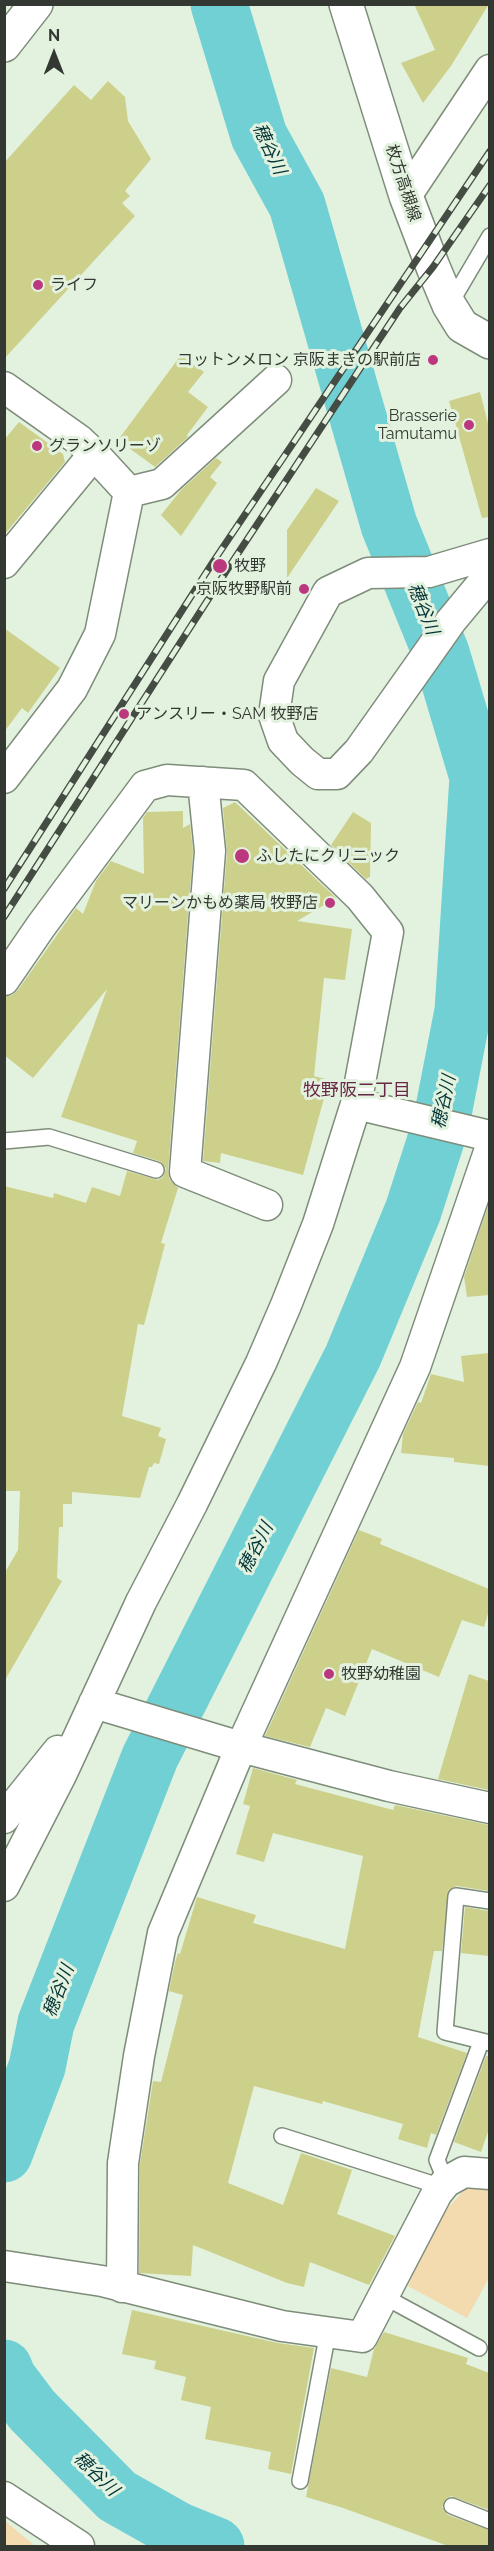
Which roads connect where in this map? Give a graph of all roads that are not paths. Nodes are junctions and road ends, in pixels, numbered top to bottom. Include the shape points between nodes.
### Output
1 (36, 4) edge
2 (346, 4) edge
3 (4, 45) edge
4 (489, 70) edge
5 (406, 196) junction
6 (489, 236) edge
7 (449, 305) junction
8 (489, 342) edge
9 (276, 380) dead end
10 (4, 387) edge
11 (94, 454) junction
12 (129, 492) junction
13 (4, 563) edge
14 (488, 569) edge
15 (16, 738) edge
16 (4, 778) edge
17 (203, 782) junction
18 (4, 980) edge
19 (362, 1105) junction
20 (486, 1139) edge
21 (4, 1141) edge
22 (156, 1170) dead end
23 (267, 1205) dead end
24 (102, 1705) junction
25 (238, 1746) junction
26 (489, 1808) edge
27 (4, 1818) edge
28 (4, 1886) edge
29 (489, 1900) edge
30 (485, 2042) edge
31 (282, 2136) dead end
32 (489, 2174) edge
33 (444, 2184) junction
34 (4, 2266) edge
35 (112, 2284) junction
36 (383, 2296) junction
37 (328, 2332) junction
38 (479, 2348) dead end
39 (300, 2481) dead end
40 (4, 2497) edge
41 (452, 2506) dead end
42 (489, 2521) edge
43 (79, 2547) edge

1 - 3 main road
2 - 5 main road, 枚方高槻線
4 - 5 street
5 - 7 main road, 枚方高槻線
6 - 7 lane
7 - 8 main road, 枚方高槻線 via 462,326
9 - 12 street via 162,484
10 - 11 street
11 - 12 street
11 - 13 street
12 - 15 street via 100,634 72,689
14 - 14 street via 359,751 338,774 318,774 283,741 274,715 279,681 328,592 368,573
15 - 16 street
17 - 18 street via 167,780 145,786
17 - 19 street via 244,786 360,897 388,932
17 - 23 street via 210,851 184,1172
19 - 20 street
19 - 24 street via 261,1363 141,1602
20 - 25 street via 415,1367
21 - 22 lane via 49,1137
24 - 25 street
24 - 27 street
24 - 28 street
25 - 26 street
25 - 35 street via 163,1933 123,2163
29 - 30 lane via 456,1896 445,2032
30 - 33 lane via 437,2160
31 - 33 lane
32 - 33 street via 464,2172
33 - 36 street
34 - 35 street
35 - 37 street via 282,2326
36 - 37 street via 362,2337
36 - 38 lane
37 - 39 lane
40 - 43 street
41 - 42 lane

